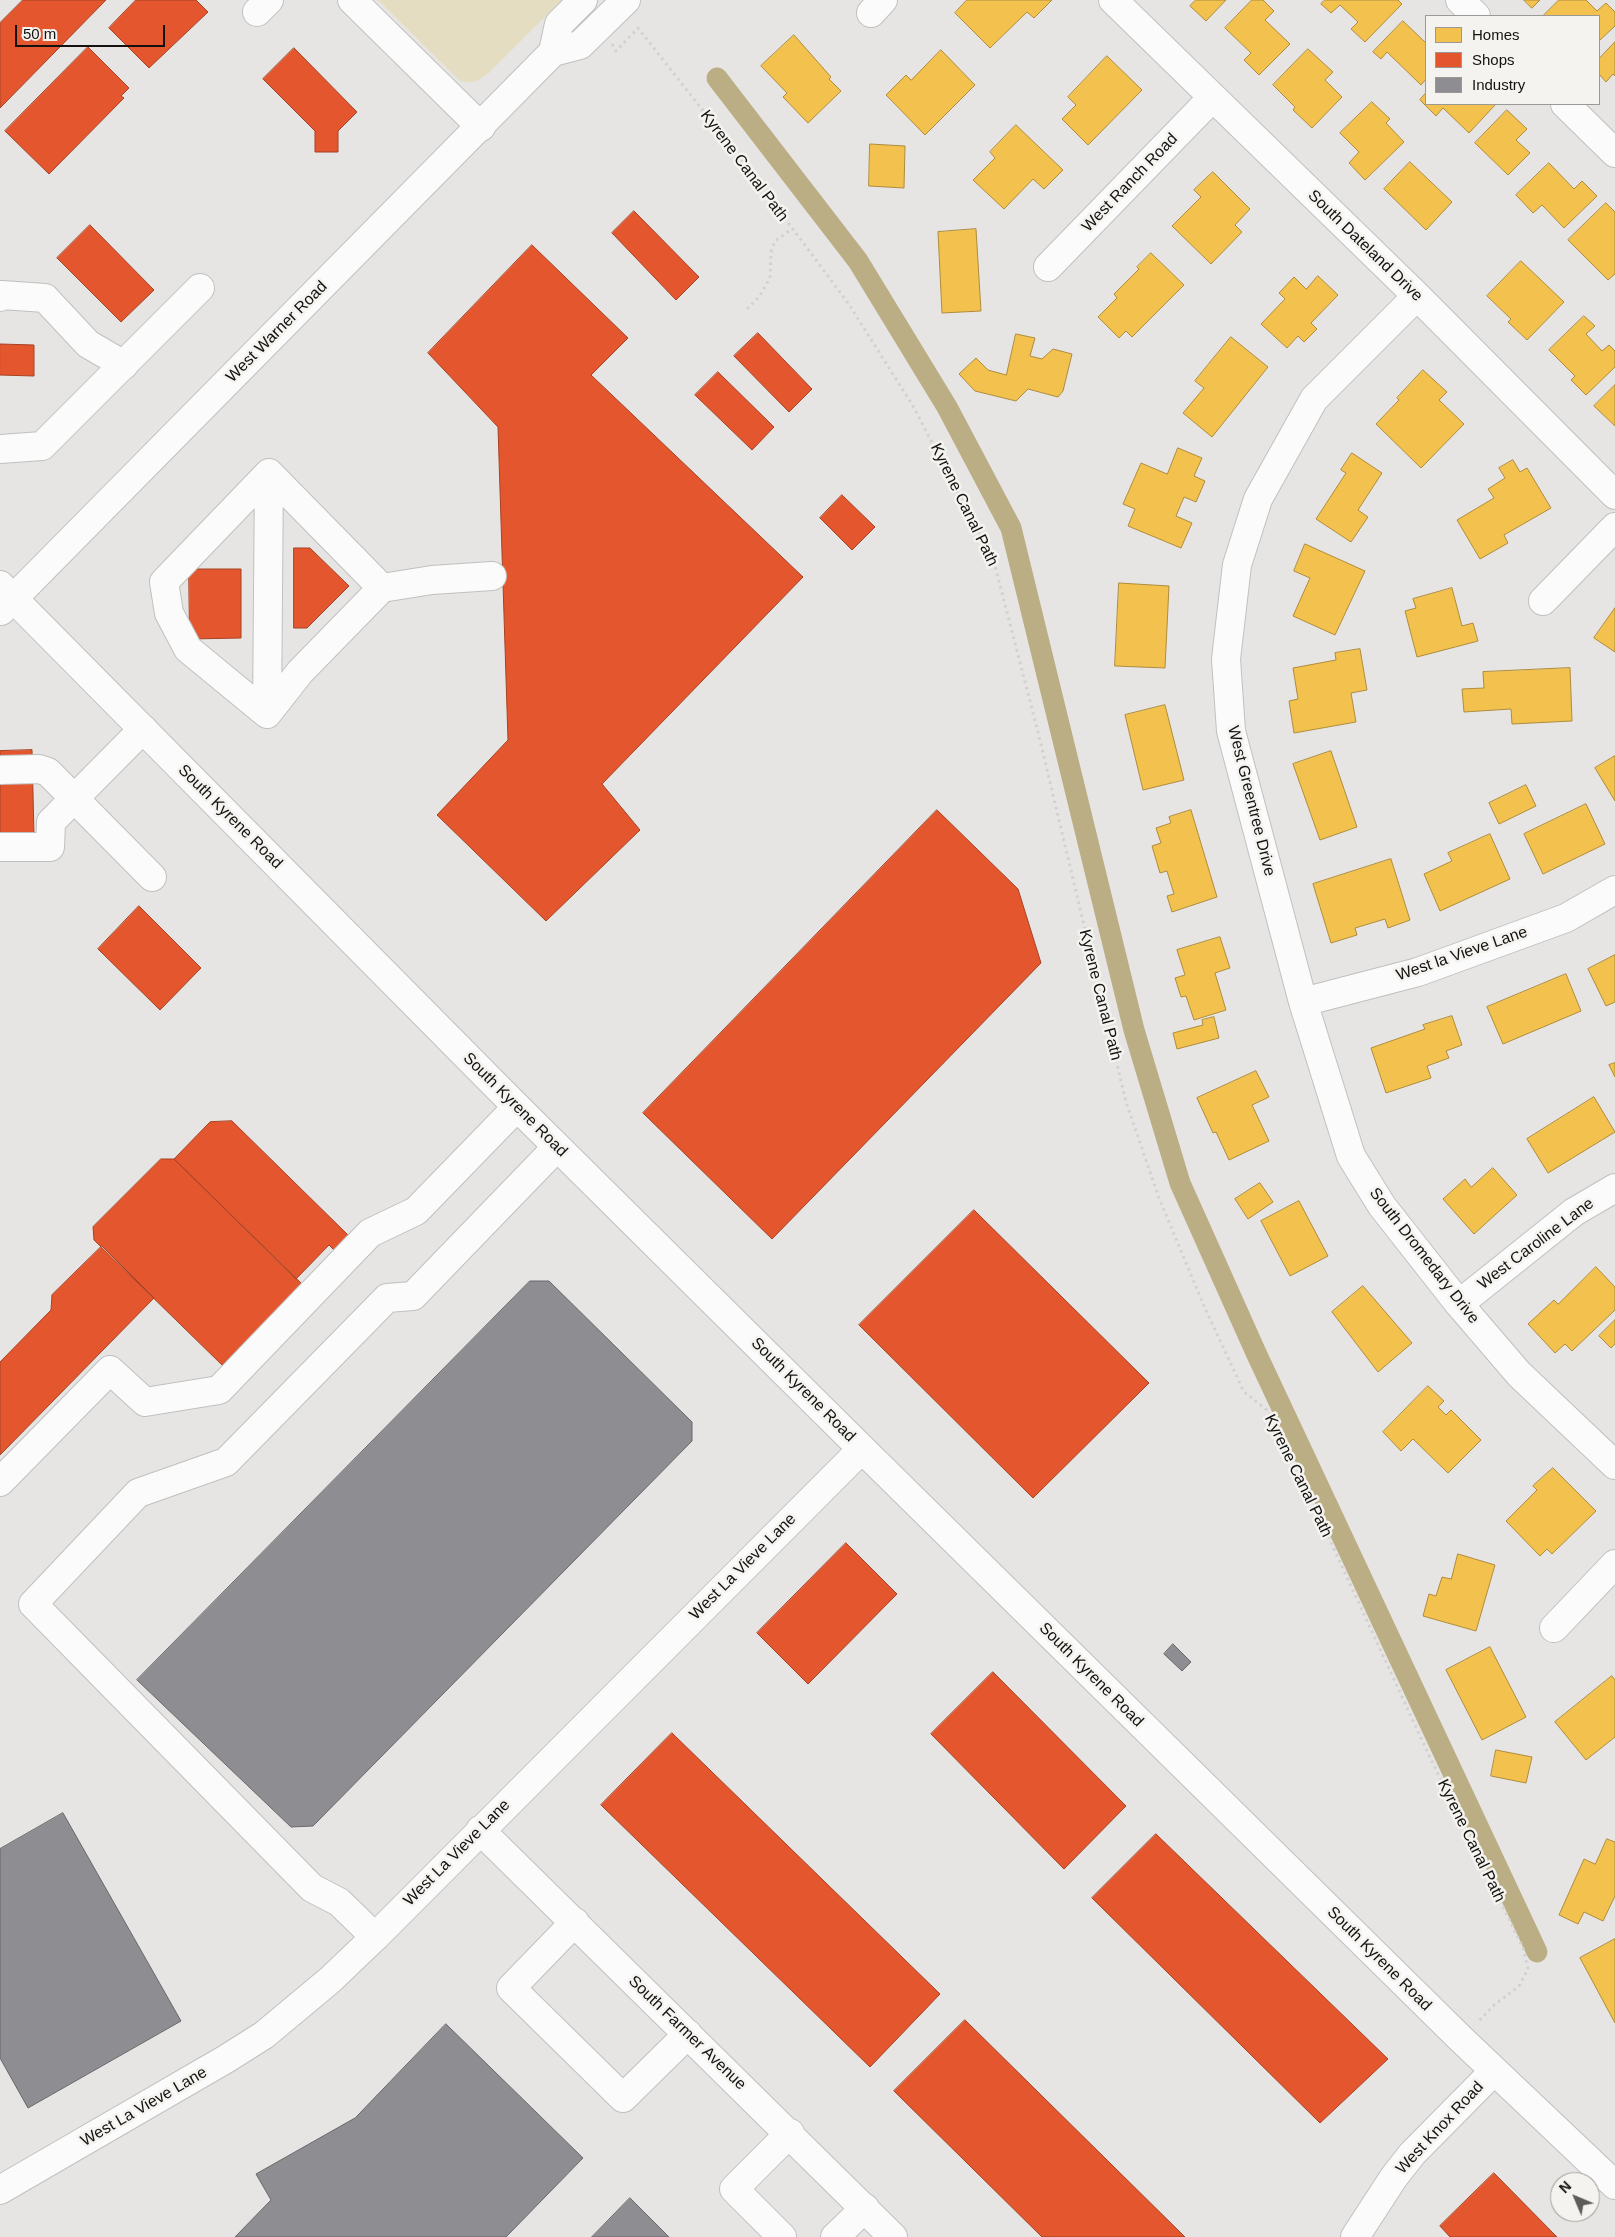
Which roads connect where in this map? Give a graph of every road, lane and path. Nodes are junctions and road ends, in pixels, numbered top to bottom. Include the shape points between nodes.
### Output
1 (352, 0) edge
2 (583, 0) edge
3 (626, 0) edge
4 (1113, 0) edge
5 (1460, 0) edge
6 (1475, 15) edge
7 (610, 40) dead end
8 (553, 52) junction
9 (1212, 98) junction
10 (1566, 105) edge
11 (481, 127) junction
12 (1615, 154) edge
13 (792, 229) junction
14 (1048, 267) dead end
15 (200, 288) dead end
16 (1417, 296) junction
17 (0, 297) edge
18 (747, 309) dead end
19 (124, 365) junction
20 (0, 449) edge
21 (269, 473) junction
22 (1615, 495) edge
23 (1615, 527) edge
24 (492, 576) dead end
25 (382, 588) junction
26 (4, 598) edge
27 (1543, 601) dead end
28 (267, 714) junction
29 (143, 729) junction
30 (0, 770) edge
31 (75, 798) junction
32 (0, 847) edge
33 (152, 877) dead end
34 (1615, 890) edge
35 (1303, 1002) junction
36 (517, 1107) junction
37 (557, 1147) junction
38 (1615, 1188) edge
39 (1459, 1304) junction
40 (862, 1450) junction
41 (1615, 1465) edge
42 (0, 1482) edge
43 (1615, 1564) edge
44 (1554, 1628) dead end
45 (480, 1830) junction
46 (574, 1922) junction
47 (375, 1937) junction
48 (1485, 2014) dead end
49 (688, 2034) junction
50 (1494, 2071) junction
51 (790, 2133) junction
52 (1615, 2185) edge
53 (0, 2190) edge
54 (864, 2208) junction
55 (782, 2237) edge
56 (835, 2237) edge
57 (893, 2237) edge
58 (1355, 2237) edge

1 - 11 street
2 - 8 street via 559,24
3 - 8 street via 580,45
4 - 9 street, South Dateland Drive
5 - 6 street
7 - 13 path, Kyrene Canal Path via 616,51 638,28
8 - 11 street, West Warner Road
9 - 14 street, West Ranch Road
9 - 16 street, South Dateland Drive
10 - 12 street
11 - 26 street, West Warner Road
13 - 18 path via 775,241 770,278
13 - 48 path, Kyrene Canal Path via 848,303 913,406 994,562 1126,1102 1159,1198 1244,1392 1267,1410 1287,1447 1427,1751 1523,1948 1528,1969 1519,1986
15 - 19 street
16 - 22 street, South Dateland Drive
16 - 35 street, West Greentree Drive via 1314,399 1258,499 1236,565 1226,659 1231,731
17 - 19 street via 45,298 88,344
19 - 20 street via 42,446
21 - 25 street
21 - 28 street
21 - 28 street via 164,582 168,613 188,650
23 - 27 street
24 - 25 street via 432,580
25 - 28 street via 300,672
26 - 29 street, South Kyrene Road
29 - 31 street
29 - 36 street, South Kyrene Road
30 - 31 street via 39,769 48,772
31 - 32 street via 51,822 50,847
31 - 33 street
34 - 35 street, West la Vieve Lane via 1566,918 1418,972
35 - 39 street, South Dromedary Drive via 1352,1156 1382,1206
36 - 37 street, South Kyrene Road
36 - 42 street via 416,1211 370,1233 219,1390 145,1402 110,1370
37 - 40 street, South Kyrene Road
37 - 47 street via 412,1296 388,1298 226,1462 138,1493 33,1604 312,1888 339,1902
38 - 39 street, West Caroline Lane via 1574,1212
39 - 41 street, South Dromedary Drive via 1519,1374
40 - 45 street, West La Vieve Lane
40 - 50 street, South Kyrene Road
43 - 44 street
45 - 46 street, South Farmer Avenue
45 - 47 street, West La Vieve Lane
46 - 49 street, South Farmer Avenue
46 - 49 street via 511,1988 588,2064 623,2098
47 - 53 street, West La Vieve Lane via 264,2035
49 - 51 street, South Farmer Avenue
50 - 52 street, South Kyrene Road
50 - 58 street, West Knox Road via 1412,2154
51 - 54 street, South Farmer Avenue
51 - 55 street via 734,2189
54 - 56 street
54 - 57 street, South Farmer Avenue

